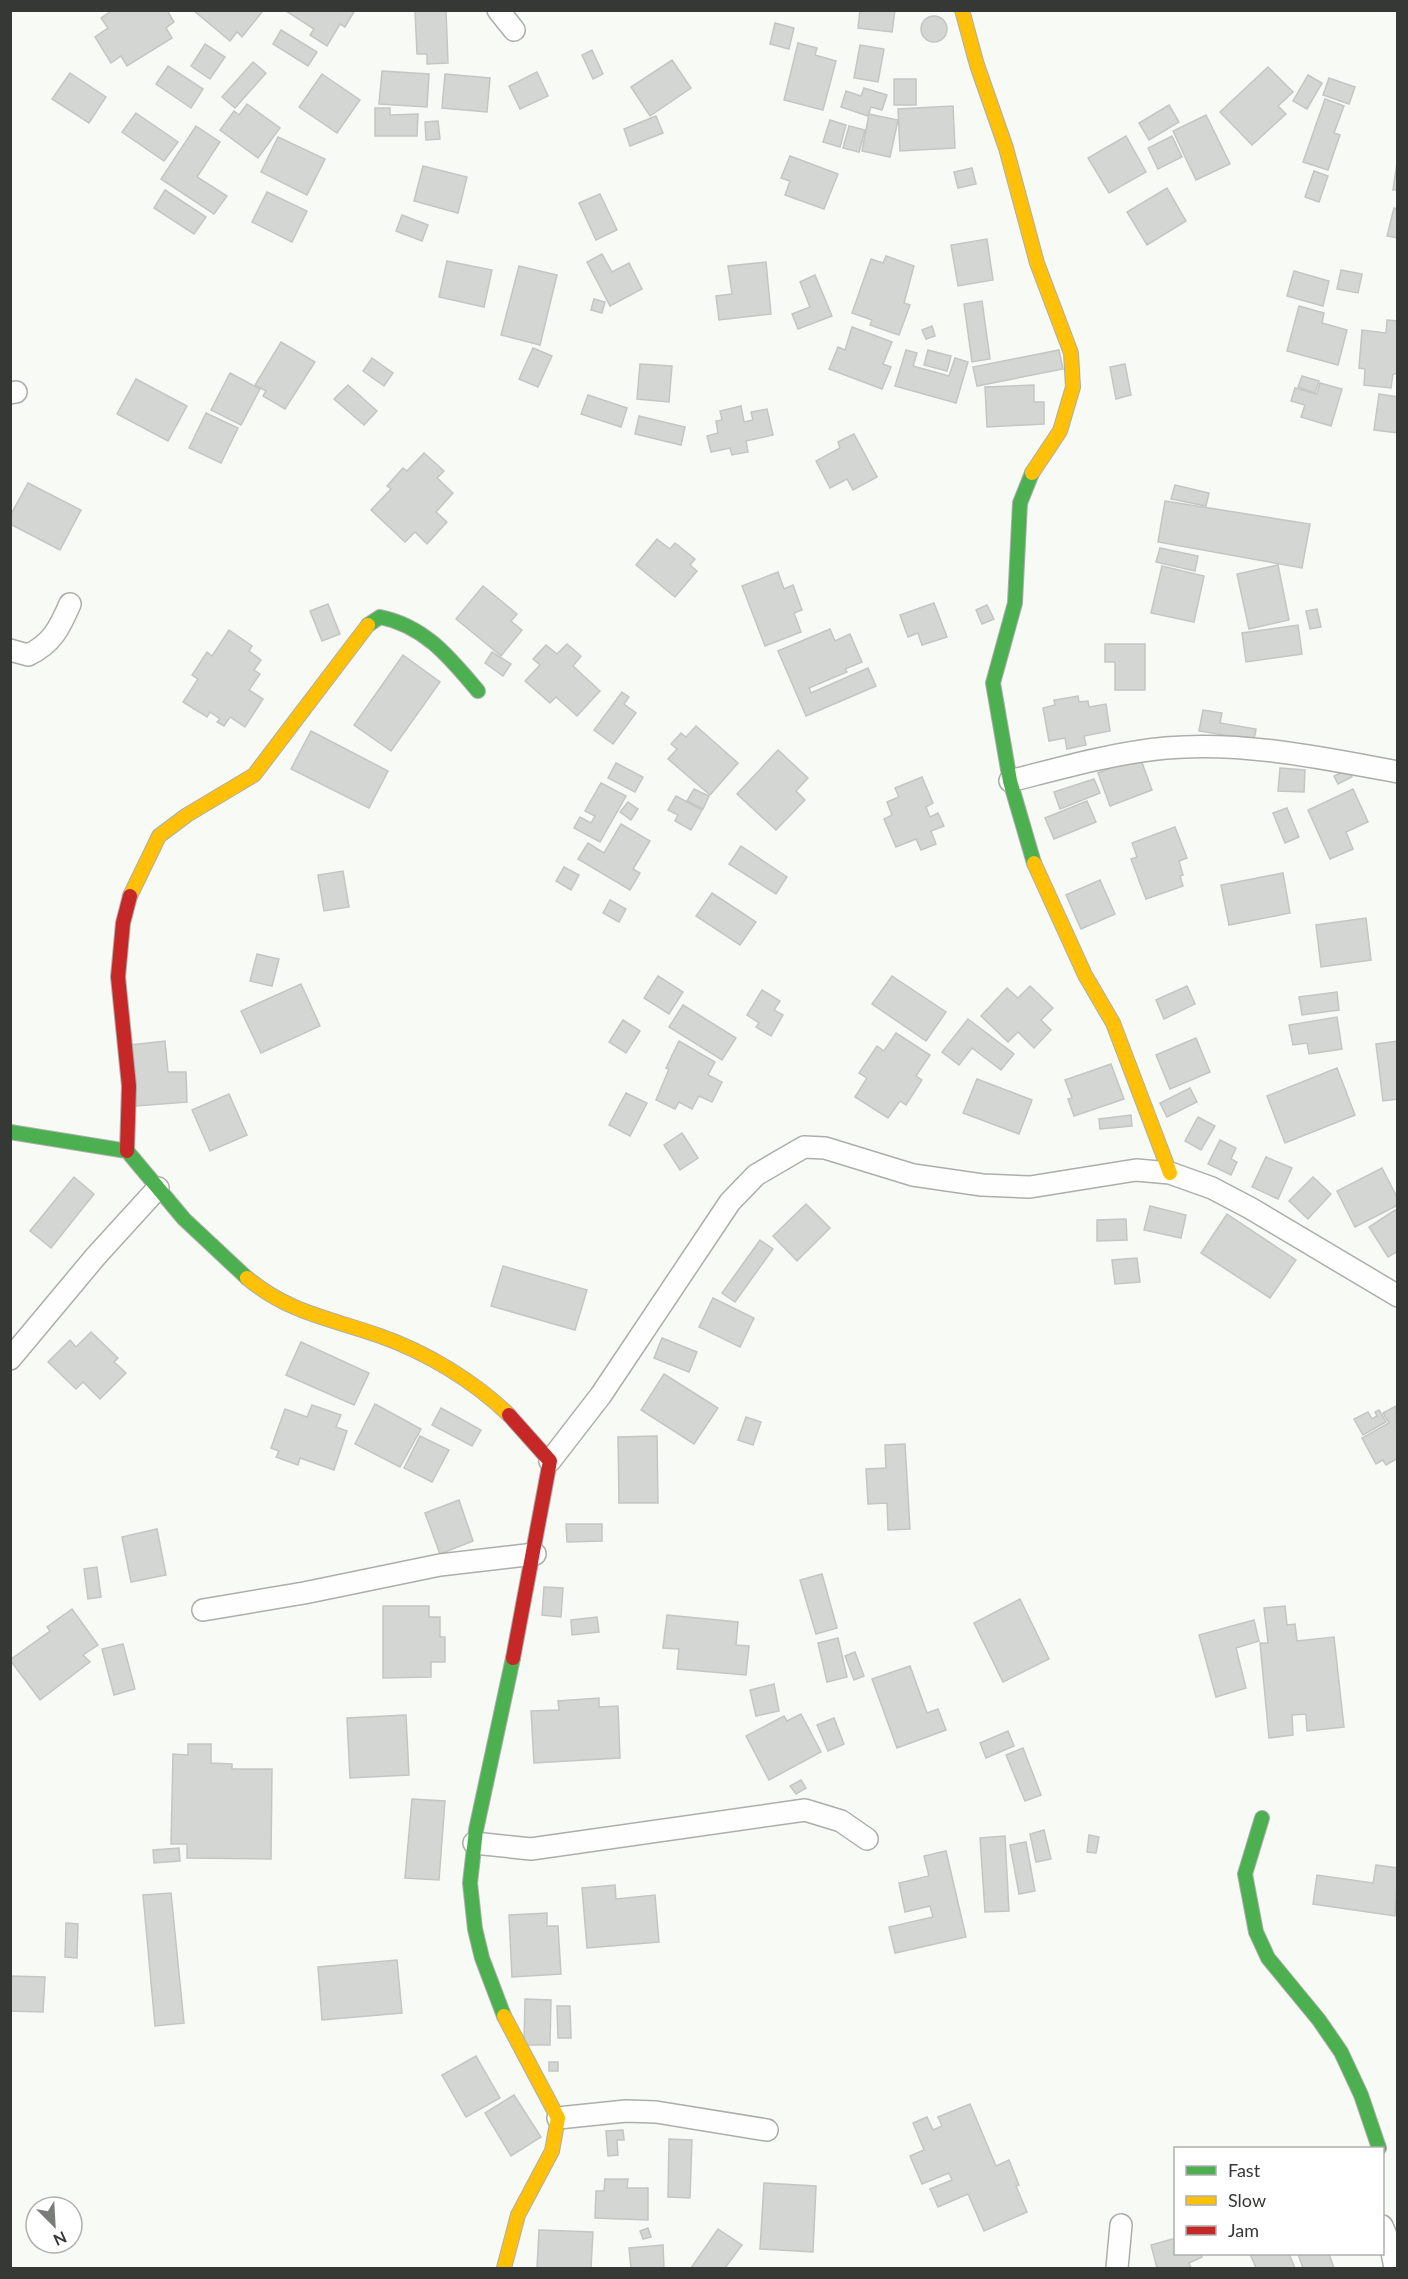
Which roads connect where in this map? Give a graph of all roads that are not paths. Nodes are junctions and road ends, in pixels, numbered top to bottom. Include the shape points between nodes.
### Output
1 (498, 10) edge
2 (962, 10) edge
3 (514, 30) dead end
4 (70, 604) dead end
5 (10, 650) edge
6 (478, 691) dead end
7 (1398, 772) edge
8 (1010, 781) junction
9 (10, 1132) edge
10 (127, 1151) junction
11 (1170, 1173) junction
12 (158, 1188) junction
13 (1398, 1296) edge
14 (10, 1359) edge
15 (550, 1461) junction
16 (535, 1554) junction
17 (203, 1610) dead end
18 (1262, 1818) dead end
19 (867, 1839) dead end
20 (474, 1843) junction
21 (558, 2118) junction
22 (767, 2130) dead end
23 (1379, 2147) edge
24 (1121, 2225) dead end
25 (1384, 2229) edge
26 (504, 2268) edge
27 (1118, 2268) edge
28 (1395, 2268) edge

1 - 3 street
2 - 8 street via 1037,263 1071,353 1073,387 1060,431 1035,465 1020,504 1015,603 993,682
4 - 5 street via 60,628 44,648 28,655
6 - 10 street via 444,651 416,628 396,618 380,616 364,628 254,775 187,814 159,836 132,890 121,944 118,977 129,1086
7 - 8 street via 1321,757 1227,747 1167,748 1082,762
8 - 11 street via 1035,867 1085,975 1113,1023
9 - 10 street
10 - 12 street
11 - 13 street via 1212,1188 1250,1208
11 - 15 street via 1136,1170 1030,1187 982,1185 913,1175 825,1148 804,1147 756,1175 730,1202 601,1395
12 - 14 street
12 - 15 street via 226,1260 265,1290 300,1311 384,1337 418,1353 504,1410
15 - 16 street
16 - 17 street via 440,1565
16 - 20 street
18 - 23 street via 1245,1875 1256,1932 1268,1958 1341,2052
19 - 20 street via 841,1821 805,1810 531,1849
20 - 21 street via 470,1897 475,1932 507,2022
21 - 22 street via 656,2112
21 - 26 street via 559,2135 554,2151 526,2197
24 - 27 street
25 - 28 street

